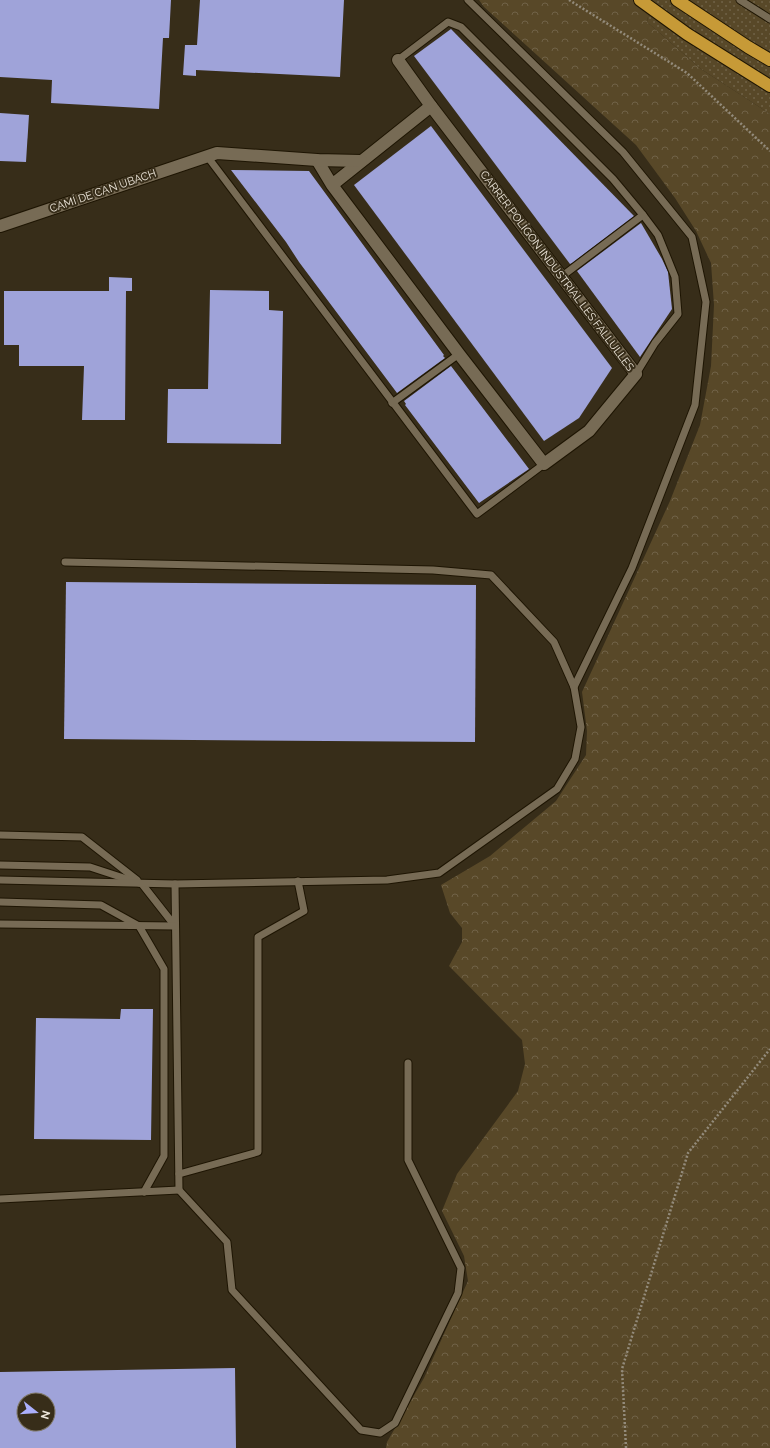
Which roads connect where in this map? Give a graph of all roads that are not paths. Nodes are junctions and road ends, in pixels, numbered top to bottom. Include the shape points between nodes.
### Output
1 (468, 0) edge
2 (640, 0) edge
3 (677, 0) edge
4 (740, 0) edge
5 (770, 19) edge
6 (398, 60) joint
7 (770, 60) edge
8 (770, 86) edge
9 (431, 106) junction
10 (206, 156) junction
11 (317, 160) junction
12 (361, 161) junction
13 (332, 185) junction
14 (643, 215) junction
15 (0, 226) edge
16 (561, 278) junction
17 (459, 354) junction
18 (636, 374) junction
19 (392, 403) junction
20 (544, 464) junction
21 (65, 562) dead end
22 (574, 687) junction
23 (0, 835) edge
24 (0, 865) edge
25 (0, 880) edge
26 (298, 882) junction
27 (142, 884) junction
28 (175, 884) junction
29 (0, 902) edge
30 (0, 924) edge
31 (139, 926) junction
32 (176, 926) junction
33 (408, 1062) dead end
34 (179, 1174) junction
35 (179, 1190) junction
36 (144, 1192) junction
37 (0, 1199) edge

1 - 22 lane via 623,152 692,237 706,302 695,405 632,568
2 - 8 highway via 687,34
3 - 7 highway
4 - 5 lane
6 - 9 street, CARRER POLÍGON INDUSTRIAL LES FALLULLES
6 - 14 lane via 448,22 460,26 613,179
9 - 12 street
9 - 16 street, CARRER POLÍGON INDUSTRIAL LES FALLULLES
10 - 11 street via 217,153
10 - 15 street, CAMÍ DE CAN UBACH
10 - 19 lane
11 - 12 street
11 - 13 street
12 - 13 street
13 - 17 street
14 - 16 lane
14 - 18 lane via 658,235 675,277 678,314 655,343
16 - 18 street, CARRER POLÍGON INDUSTRIAL LES FALLULLES
17 - 19 lane
17 - 20 street
18 - 20 street, CARRER POLÍGON INDUSTRIAL LES FALLULLES via 589,430
19 - 20 lane via 477,514
21 - 22 lane via 433,570 491,575 554,642
22 - 26 lane via 581,727 575,759 557,789 439,873 387,880
23 - 27 lane via 82,837
24 - 27 lane via 90,867
25 - 27 lane
26 - 28 lane
26 - 34 lane via 304,911 258,937 258,1152
27 - 28 lane
27 - 32 lane
28 - 32 lane
29 - 31 lane via 101,905
30 - 31 lane
31 - 32 lane
31 - 36 lane via 164,969 164,1156
32 - 34 lane
33 - 35 lane via 408,1160 461,1268 458,1293 395,1423 380,1433 361,1430 232,1290 228,1242
34 - 35 lane
35 - 36 lane
36 - 37 lane

